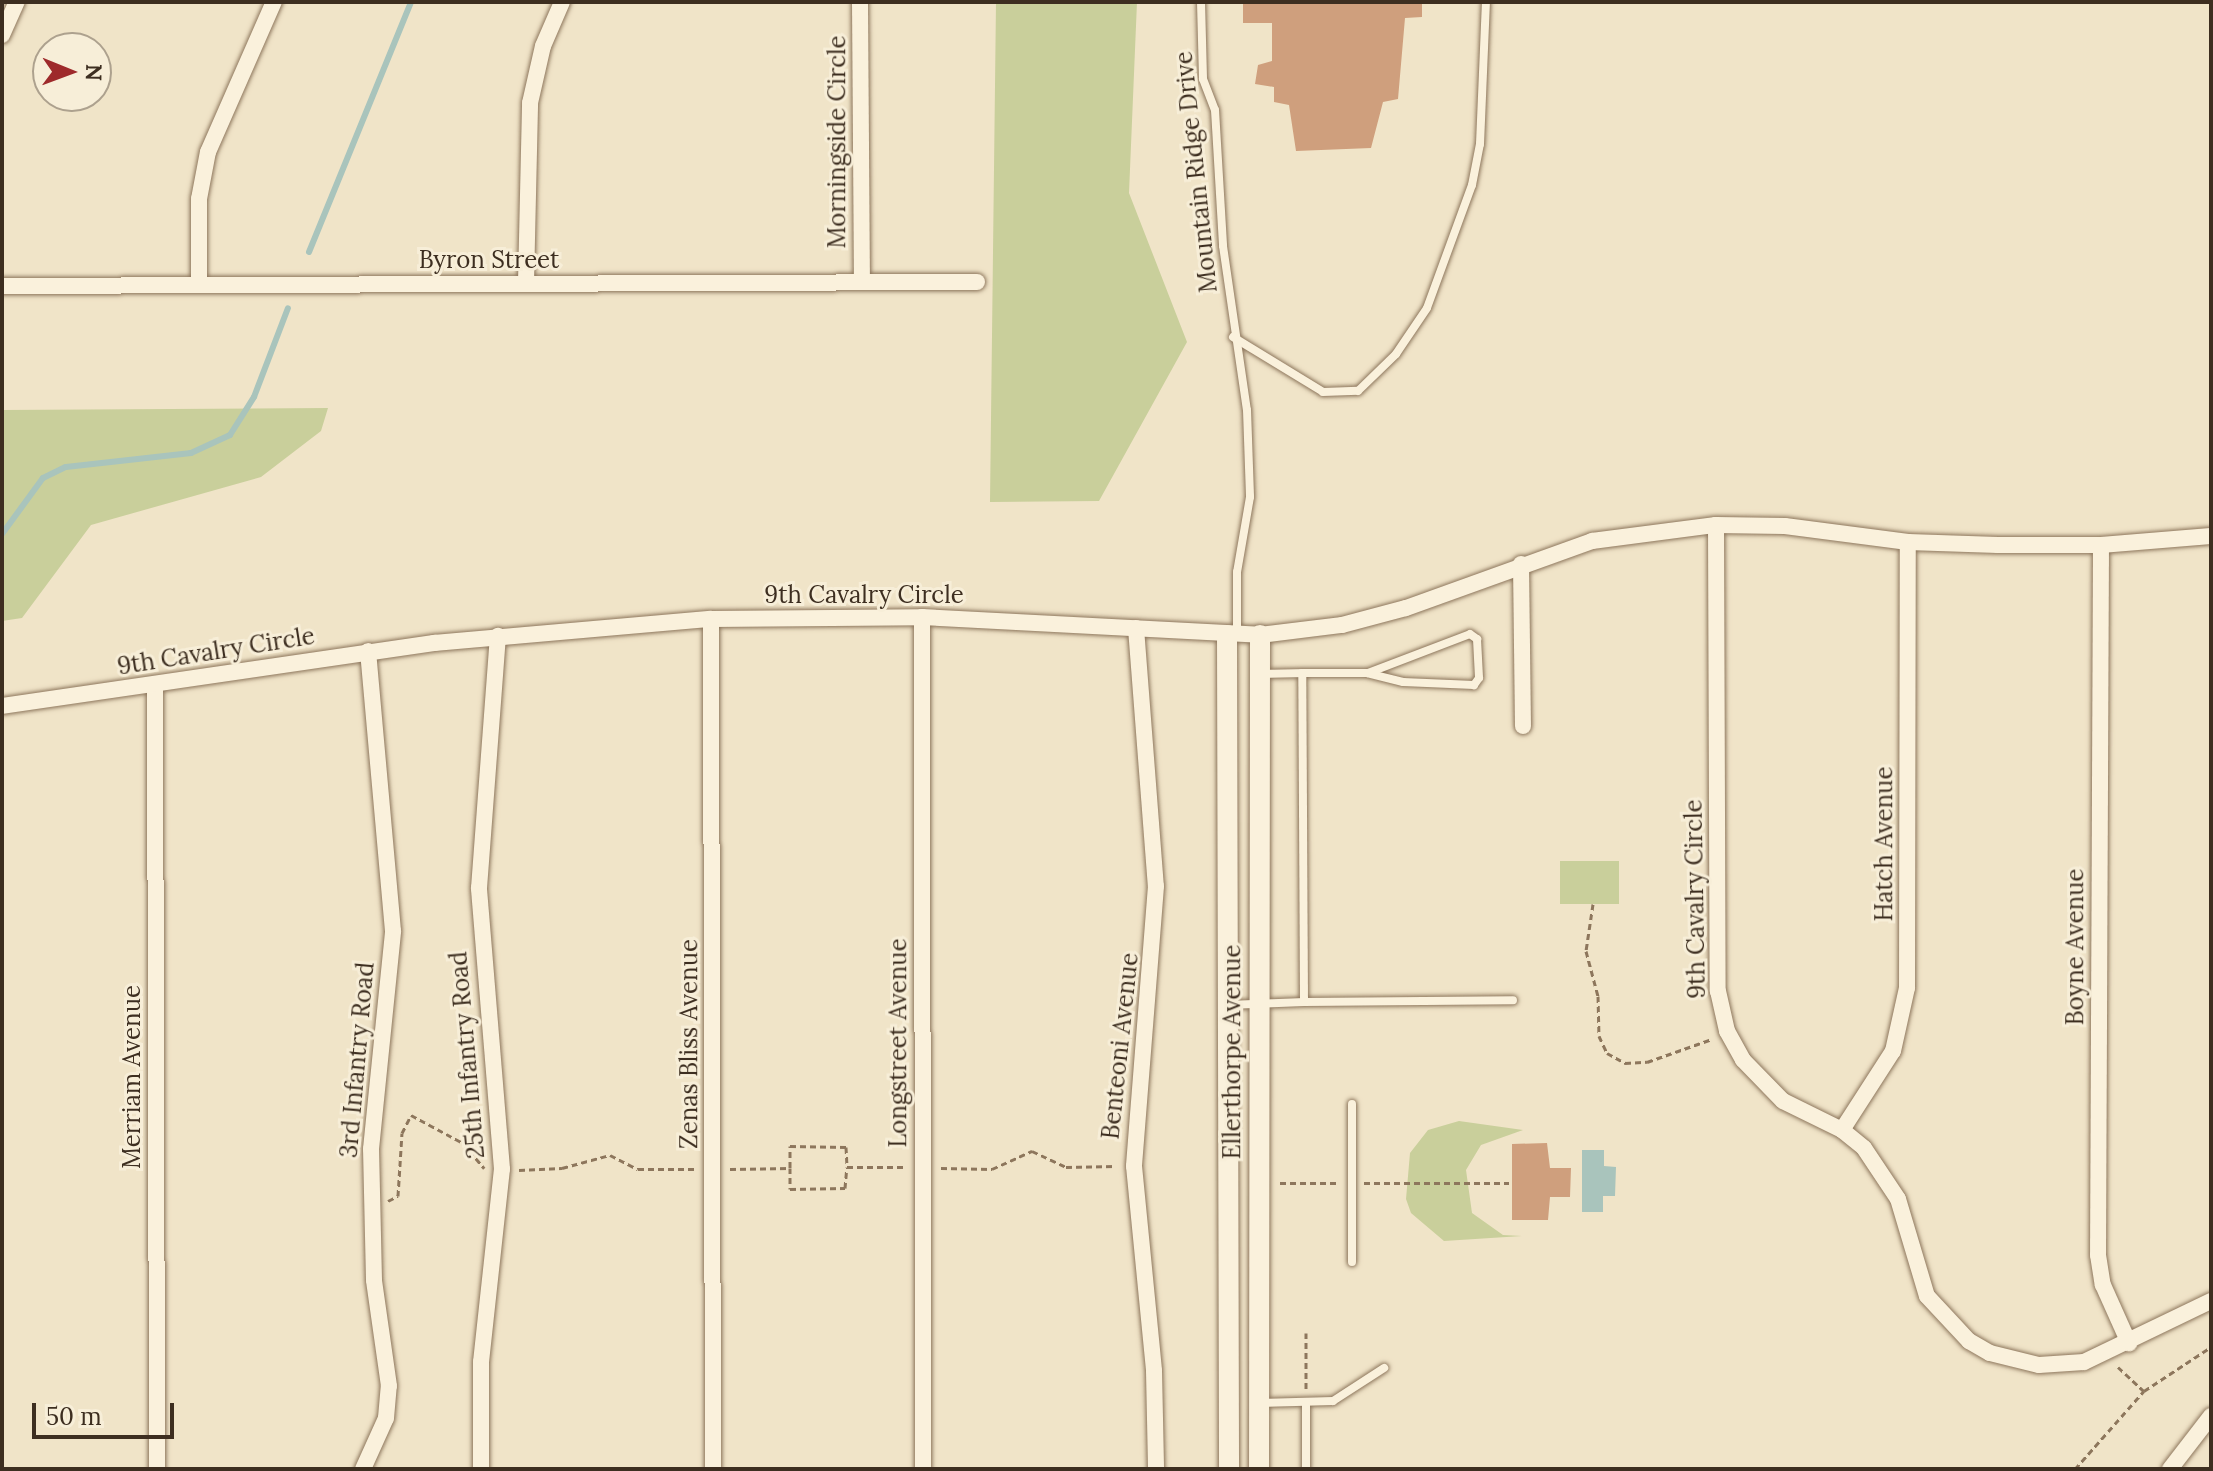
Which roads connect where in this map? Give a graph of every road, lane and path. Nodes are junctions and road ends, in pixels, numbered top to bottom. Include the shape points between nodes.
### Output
1 (17, 2) edge
2 (274, 2) edge
3 (562, 2) edge
4 (860, 2) edge
5 (1201, 2) edge
6 (1486, 2) edge
7 (2, 35) edge
8 (862, 282) junction
9 (977, 282) dead end
10 (526, 283) junction
11 (199, 285) junction
12 (2, 286) edge
13 (1233, 337) junction
14 (1716, 525) junction
15 (2211, 536) edge
16 (1908, 542) junction
17 (2101, 545) junction
18 (1521, 564) junction
19 (922, 617) junction
20 (711, 619) junction
21 (1136, 628) junction
22 (1232, 635) junction
23 (1260, 635) junction
24 (498, 636) junction
25 (368, 651) junction
26 (1302, 673) junction
27 (1368, 673) junction
28 (1258, 674) junction
29 (155, 685) junction
30 (2, 706) edge
31 (1523, 726) dead end
32 (1593, 904) dead end
33 (1513, 1000) dead end
34 (1304, 1002) junction
35 (1258, 1003) junction
36 (1228, 1005) junction
37 (1715, 1037) dead end
38 (1352, 1104) dead end
39 (1842, 1130) junction
40 (847, 1167) dead end
41 (790, 1168) dead end
42 (1276, 1183) dead end
43 (1352, 1183) junction
44 (1509, 1183) dead end
45 (1352, 1262) dead end
46 (2211, 1301) edge
47 (1306, 1333) dead end
48 (2129, 1343) junction
49 (2211, 1347) edge
50 (2108, 1354) junction
51 (1384, 1368) dead end
52 (2144, 1391) junction
53 (1258, 1403) junction
54 (1306, 1403) junction
55 (2211, 1416) edge
56 (157, 1469) edge
57 (363, 1469) edge
58 (481, 1469) edge
59 (713, 1469) edge
60 (923, 1469) edge
61 (1156, 1469) edge
62 (1229, 1469) edge
63 (1259, 1469) edge
64 (1306, 1469) edge
65 (2075, 1469) edge
66 (2170, 1469) edge

1 - 7 street
2 - 11 street via 208,152 199,199
3 - 10 street via 543,46 530,103
4 - 8 street, Morningside Circle
5 - 13 lane, Mountain Ridge Drive via 1203,79 1215,110
6 - 13 lane via 1480,144 1472,185 1427,308 1396,354 1358,391 1323,392
8 - 9 street, Byron Street
8 - 10 street, Byron Street
10 - 11 street, Byron Street
11 - 12 street, Byron Street
13 - 22 lane, Mountain Ridge Drive via 1247,410 1250,497
14 - 16 street, 9th Cavalry Circle via 1785,526
14 - 18 street, 9th Cavalry Circle via 1592,541
14 - 39 street, 9th Cavalry Circle via 1720,1009 1743,1060 1762,1082 1783,1101
15 - 17 street, 9th Cavalry Circle
16 - 17 street, 9th Cavalry Circle
16 - 39 street, Hatch Avenue via 1907,988 1893,1051
17 - 48 street, Boyne Avenue via 2098,1255 2103,1285
18 - 23 street, 9th Cavalry Circle via 1406,608 1342,625
18 - 31 street
19 - 20 street, 9th Cavalry Circle
19 - 21 street, 9th Cavalry Circle
19 - 60 street, Longstreet Avenue
20 - 24 street, 9th Cavalry Circle
20 - 59 street, Zenas Bliss Avenue
21 - 22 street, 9th Cavalry Circle
21 - 61 street, Benteoni Avenue via 1156,886 1134,1166 1154,1371
22 - 23 street, 9th Cavalry Circle
22 - 36 street, Ellerthorpe Avenue
23 - 28 street, Ellerthorpe Avenue
24 - 25 street, 9th Cavalry Circle
24 - 58 street, 25th Infantry Road via 479,888 502,1169 481,1362
25 - 29 street, 9th Cavalry Circle
25 - 57 street, 3rd Infantry Road via 393,931 371,1149 374,1280 389,1386 386,1418
26 - 27 lane
26 - 28 lane
26 - 34 lane
27 - 27 lane via 1470,634 1477,639 1479,678 1474,685 1403,682
28 - 35 street, Ellerthorpe Avenue
29 - 30 street, 9th Cavalry Circle
29 - 56 street, Merriam Avenue
32 - 37 path via 1586,951 1598,996 1599,1036 1607,1053 1625,1063 1647,1062
33 - 34 lane
34 - 35 lane
35 - 36 lane
35 - 53 street, Ellerthorpe Avenue
36 - 62 street, Ellerthorpe Avenue
38 - 43 lane
39 - 50 street, 9th Cavalry Circle via 1885,1175 1907,1225 1915,1269 1927,1296 1969,1341 2002,1358 2039,1365 2084,1362
40 - 41 path via 846,1147 790,1146
42 - 43 path
43 - 44 path
43 - 45 lane
46 - 48 street, 9th Cavalry Circle
47 - 54 path
48 - 50 street, 9th Cavalry Circle
49 - 52 path
50 - 52 path
51 - 54 lane via 1333,1401
52 - 65 path
53 - 54 lane
53 - 63 street, Ellerthorpe Avenue
54 - 64 lane
55 - 66 street

